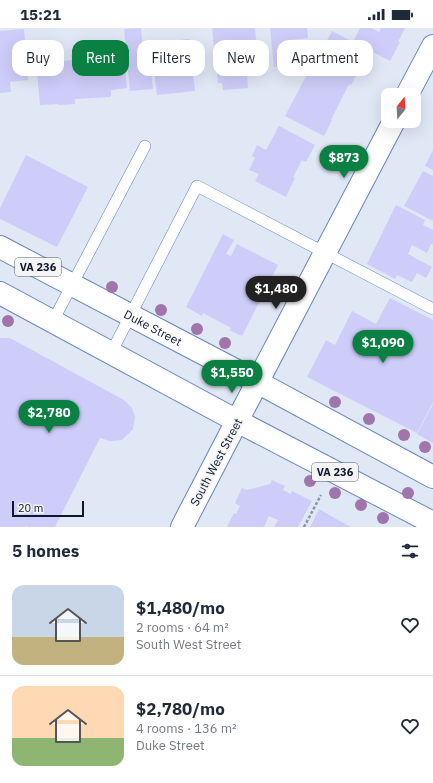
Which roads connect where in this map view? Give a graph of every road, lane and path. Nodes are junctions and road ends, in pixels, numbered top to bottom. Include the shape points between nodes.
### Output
1 (433, 46) edge
2 (411, 88) edge
3 (390, 128) edge
4 (146, 146) dead end
5 (2, 252) edge
6 (324, 253) junction
7 (72, 285) junction
8 (0, 293) edge
9 (433, 309) edge
10 (130, 316) junction
11 (53, 321) junction
12 (111, 353) junction
13 (257, 382) junction
14 (237, 421) junction
15 (433, 477) edge
16 (321, 495) dead end
17 (433, 523) edge
18 (182, 527) edge
19 (304, 527) edge

1 - 2 main road
3 - 6 main road, South West Street
4 - 7 lane
5 - 7 main road, Duke Street / VA 236
6 - 9 lane
6 - 10 lane via 197,186
6 - 13 main road, South West Street
7 - 10 main road, Duke Street / VA 236
7 - 11 lane
8 - 11 main road, VA 236
10 - 12 lane
10 - 13 main road, Duke Street / VA 236
11 - 12 main road, VA 236
12 - 14 main road, VA 236
13 - 14 main road, South West Street
13 - 15 main road, Duke Street / VA 236
14 - 17 main road, VA 236
14 - 18 main road, South West Street
16 - 19 path

